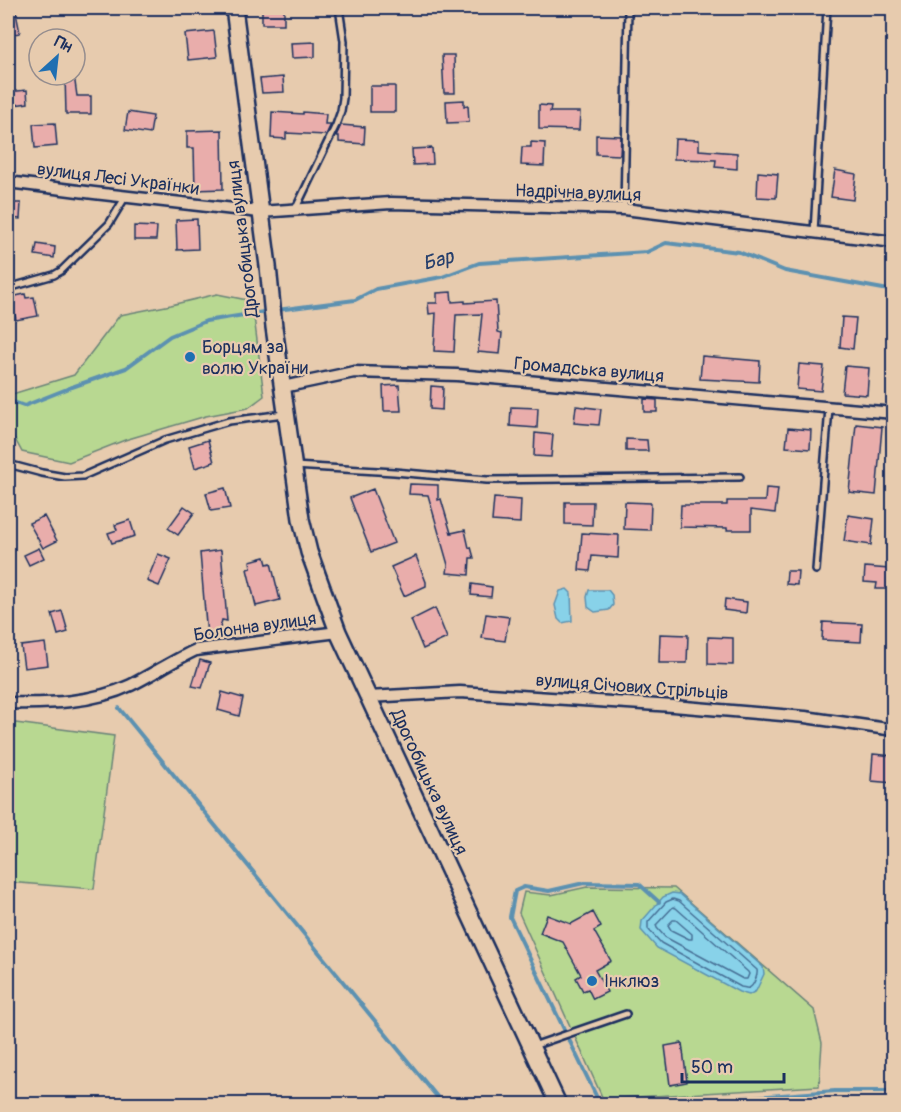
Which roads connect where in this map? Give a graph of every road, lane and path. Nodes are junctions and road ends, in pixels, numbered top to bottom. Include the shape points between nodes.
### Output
1 (234, 8) edge
2 (339, 8) edge
3 (628, 8) edge
4 (827, 8) edge
5 (8, 179) edge
6 (126, 196) junction
7 (624, 209) junction
8 (296, 210) junction
9 (260, 212) junction
10 (814, 232) junction
11 (894, 242) edge
12 (8, 288) edge
13 (283, 387) junction
14 (829, 406) junction
15 (894, 413) edge
16 (285, 414) junction
17 (8, 464) edge
18 (293, 466) junction
19 (740, 477) dead end
20 (816, 570) dead end
21 (338, 633) junction
22 (368, 697) junction
23 (8, 703) edge
24 (894, 730) edge
25 (626, 1014) dead end
26 (531, 1047) junction
27 (558, 1104) edge

1 - 9 main road, Дрогобицька вулиця
2 - 8 lane via 344,41 341,111
3 - 7 lane
4 - 10 lane
5 - 6 street, вулиця Лесі Українки
6 - 9 street, вулиця Лесі Українки
6 - 12 lane via 109,224 61,271
7 - 8 street, Надрічна вулиця via 391,203
7 - 10 street, Надрічна вулиця
8 - 9 street, Надрічна вулиця
9 - 13 main road, Дрогобицька вулиця
10 - 11 street, Надрічна вулиця
13 - 14 street, Громадська вулиця via 354,372 457,375
13 - 16 main road, Дрогобицька вулиця
14 - 15 street, Громадська вулиця
14 - 20 lane
16 - 17 lane via 229,421 165,440 84,476 65,477
16 - 18 main road, Дрогобицька вулиця
18 - 19 lane via 487,480
18 - 21 main road, Дрогобицька вулиця via 309,552
21 - 22 main road, Дрогобицька вулиця
21 - 23 street, Болонна вулиця via 196,650 130,685 98,696 62,702
22 - 24 street, вулиця Січових Стрільців via 460,692 805,717
22 - 26 main road, Дрогобицька вулиця
25 - 26 lane
26 - 27 main road, Дрогобицька вулиця

